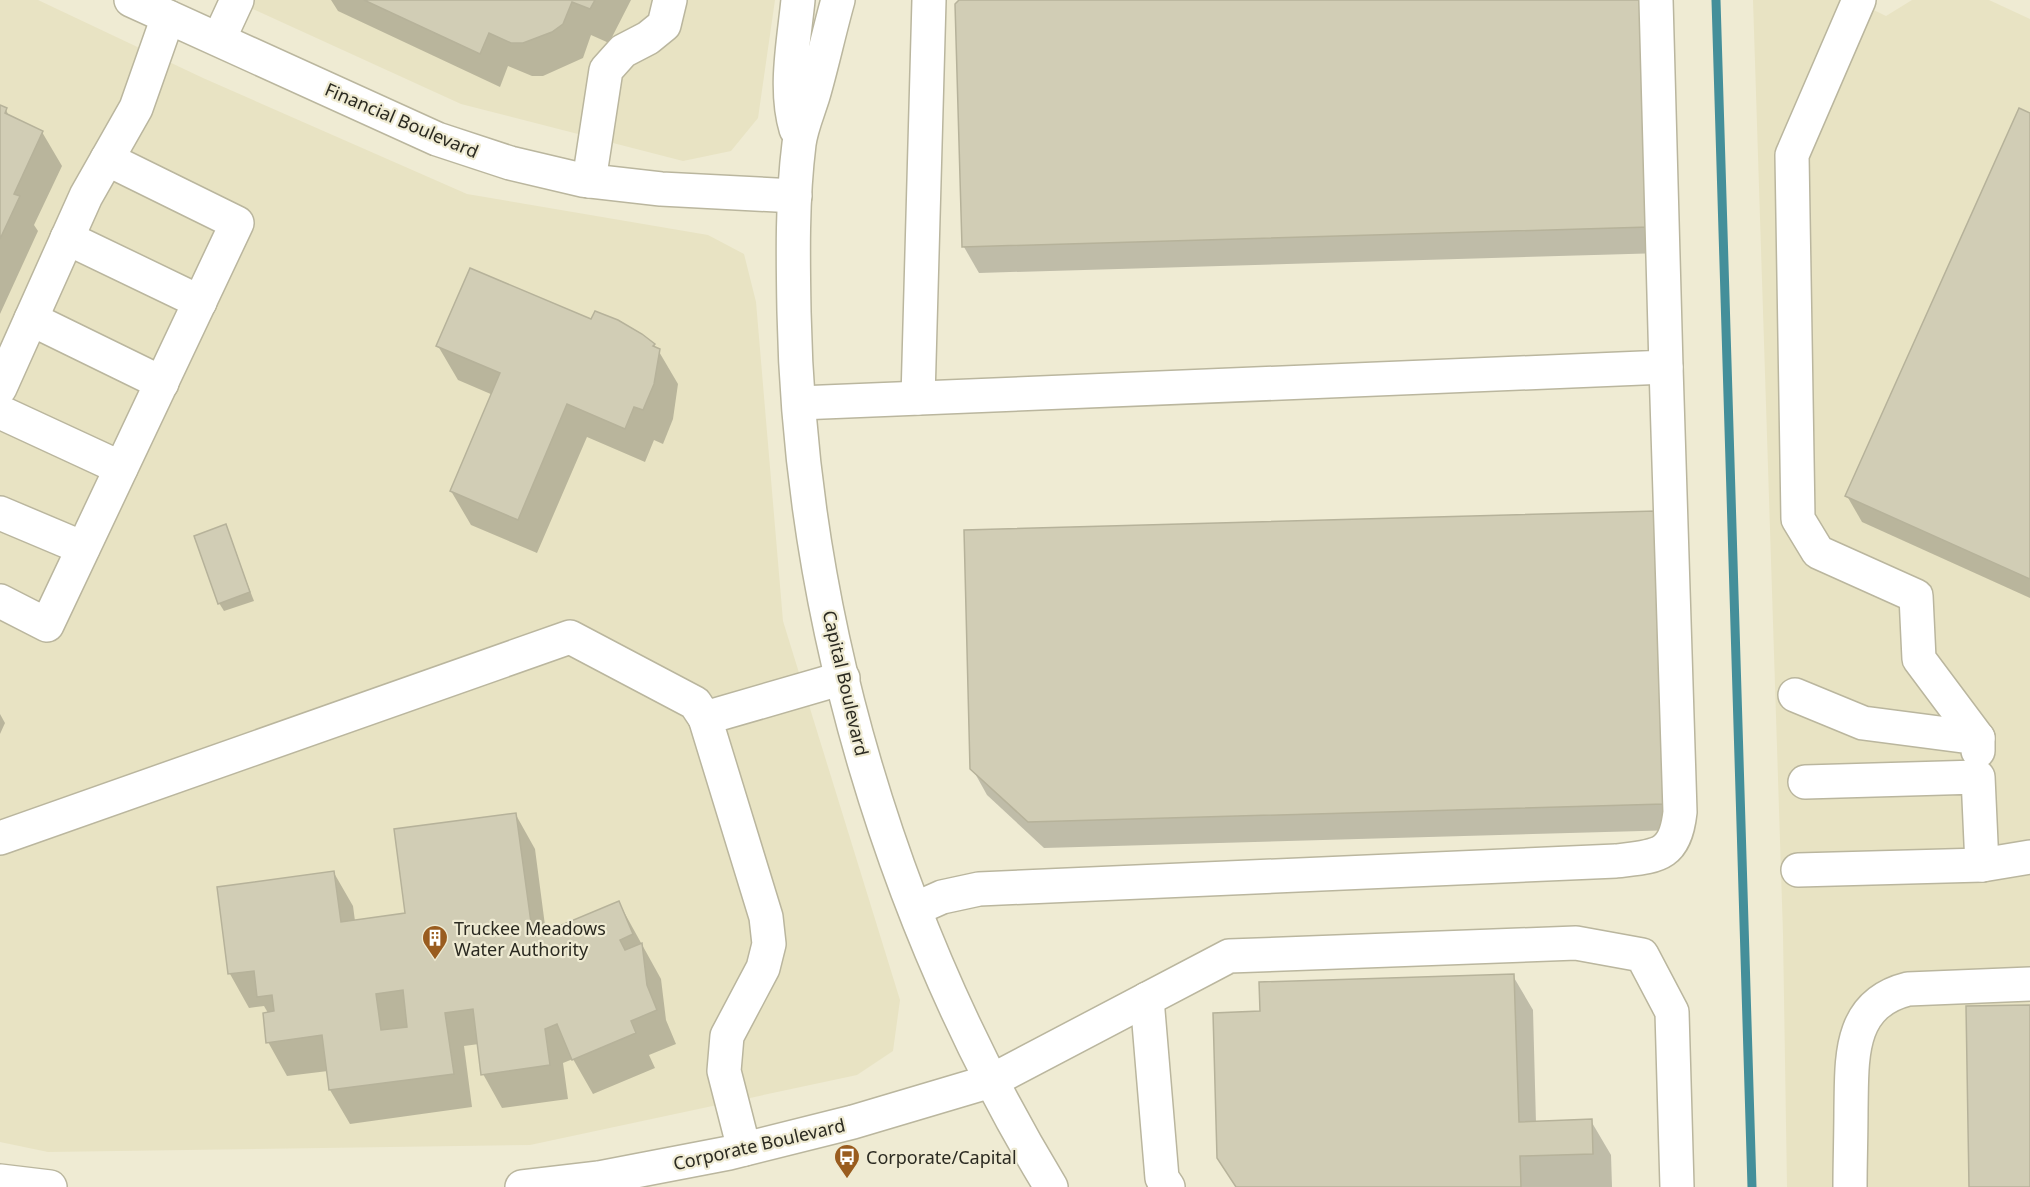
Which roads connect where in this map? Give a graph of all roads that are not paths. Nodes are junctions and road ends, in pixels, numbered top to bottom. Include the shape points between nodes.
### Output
1 (131, 0) edge
2 (237, 0) edge
3 (670, 0) edge
4 (798, 0) edge
5 (838, 0) edge
6 (929, 0) edge
7 (1656, 0) edge
8 (1858, 0) edge
9 (168, 17) junction
10 (219, 39) junction
11 (799, 141) junction
12 (107, 159) junction
13 (589, 181) junction
14 (795, 196) junction
15 (67, 238) junction
16 (200, 302) junction
17 (31, 319) junction
18 (1666, 367) junction
19 (162, 383) junction
20 (0, 388) edge
21 (918, 398) junction
22 (799, 403) junction
23 (0, 412) edge
24 (121, 468) junction
25 (0, 513) edge
26 (83, 548) junction
27 (0, 601) edge
28 (843, 678) junction
29 (1795, 695) dead end
30 (705, 718) junction
31 (1977, 738) junction
32 (1977, 777) junction
33 (1805, 782) dead end
34 (0, 838) edge
35 (2030, 857) edge
36 (1982, 865) junction
37 (1798, 870) dead end
38 (915, 909) junction
39 (2030, 984) edge
40 (1147, 999) junction
41 (991, 1081) junction
42 (744, 1149) junction
43 (0, 1181) edge
44 (619, 1181) edge
45 (50, 1187) edge
46 (522, 1187) edge
47 (1051, 1187) edge
48 (1168, 1187) edge
49 (1677, 1187) edge
50 (1850, 1187) edge

1 - 9 street, Financial Boulevard
2 - 10 street
3 - 13 street via 664,25 623,51 606,70
4 - 11 street, Capital Boulevard via 791,113
5 - 11 street, Capital Boulevard
6 - 21 street
7 - 18 street
8 - 31 street via 1792,154 1798,519 1818,552 1916,596 1918,659
9 - 10 street, Financial Boulevard
9 - 12 street via 136,108
10 - 13 street, Financial Boulevard via 437,139 510,163
11 - 14 street, Capital Boulevard
12 - 15 street
12 - 16 street via 237,223
13 - 14 street, Financial Boulevard
14 - 22 street, Capital Boulevard
15 - 16 street
15 - 17 street
16 - 19 street
17 - 19 street
17 - 20 street
18 - 21 street
18 - 38 street via 1680,812 1678,832 1669,848 1653,856 1616,861 979,889 951,894
19 - 24 street
21 - 22 street
22 - 28 street, Capital Boulevard via 810,508
23 - 24 street
24 - 26 street
25 - 26 street
26 - 27 street via 47,625
28 - 30 street
28 - 38 street, Capital Boulevard via 859,743
29 - 31 street via 1863,723
30 - 34 street via 695,703 570,637
30 - 42 street via 766,917 770,944 727,1036 724,1071
31 - 32 street
32 - 33 street
32 - 36 street
35 - 36 street
36 - 37 street
38 - 41 street, Capital Boulevard via 936,964
39 - 50 street via 1908,988 1892,993 1870,1010 1854,1045
40 - 41 street, Corporate Boulevard
40 - 48 street via 1162,1178
40 - 49 street, Corporate Boulevard via 1229,956 1576,943 1642,955 1672,1012
41 - 42 street, Corporate Boulevard
41 - 47 street, Capital Boulevard
42 - 44 street, Corporate Boulevard
43 - 45 street
44 - 46 street, Corporate Boulevard

